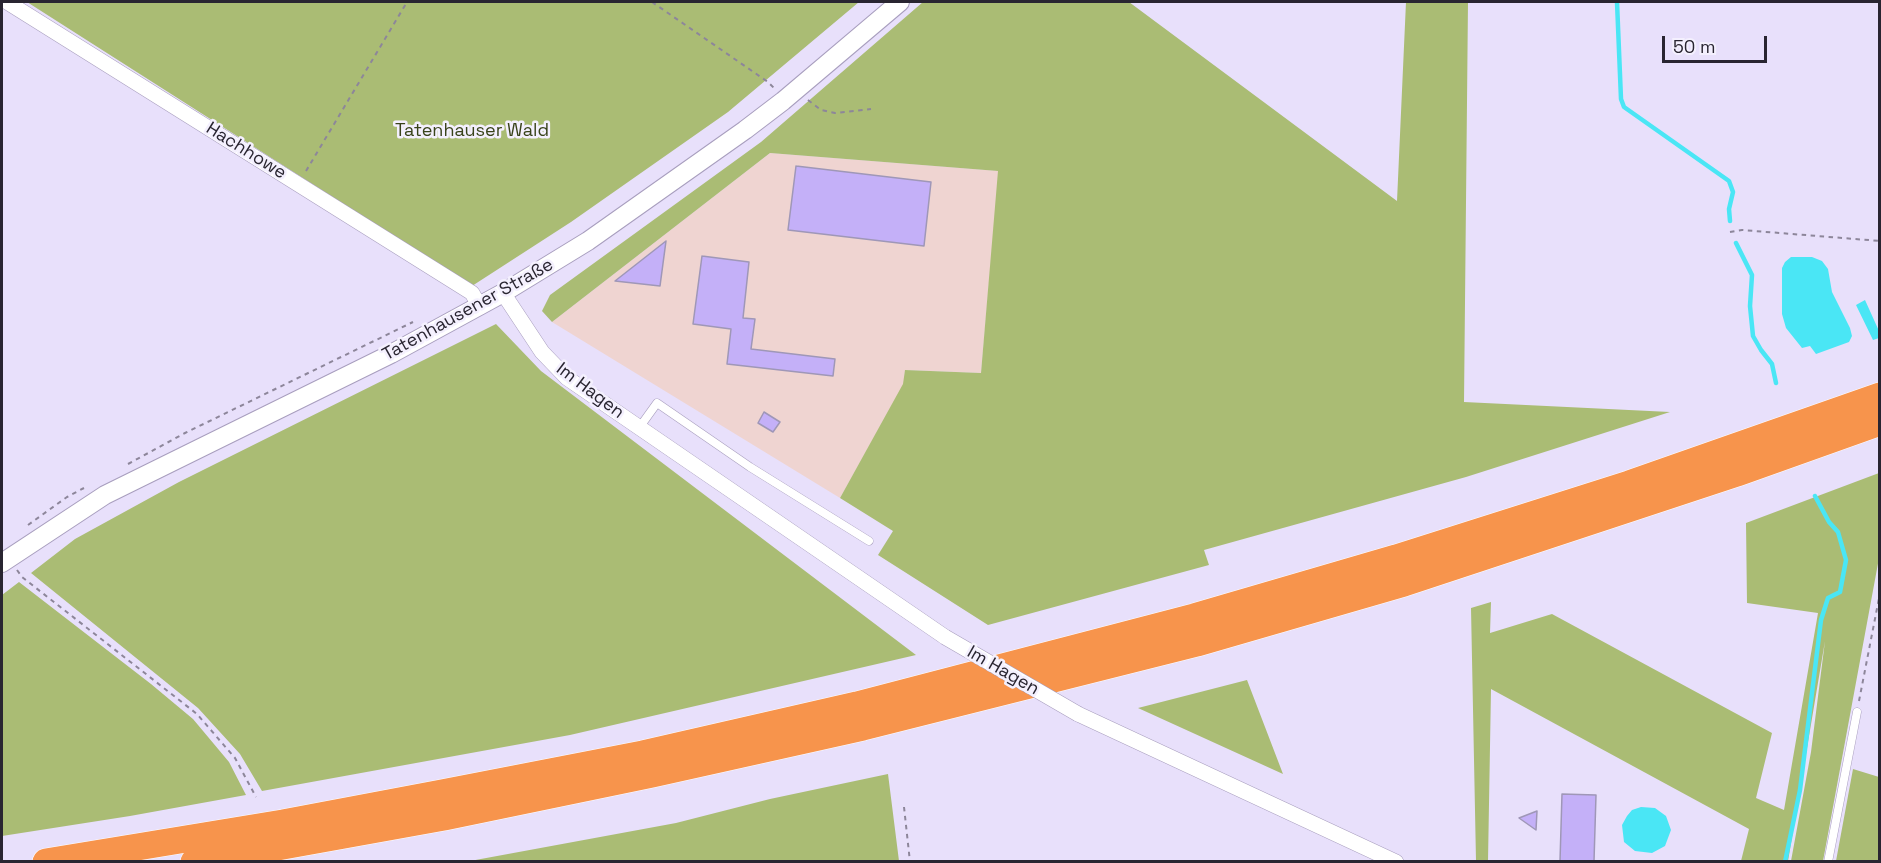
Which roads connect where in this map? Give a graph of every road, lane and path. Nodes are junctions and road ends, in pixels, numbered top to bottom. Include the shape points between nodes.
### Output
1 (7, 2) edge
2 (407, 2) edge
3 (652, 2) edge
4 (900, 2) edge
5 (768, 82) dead end
6 (798, 88) junction
7 (871, 109) dead end
8 (299, 184) junction
9 (1730, 232) dead end
10 (1880, 241) edge
11 (503, 293) junction
12 (480, 307) junction
13 (1880, 396) edge
14 (1880, 422) edge
15 (639, 428) junction
16 (869, 542) dead end
17 (5, 560) edge
18 (1880, 593) edge
19 (1857, 712) joint
20 (256, 797) dead end
21 (904, 807) dead end
22 (46, 861) edge
23 (194, 861) edge
24 (909, 861) edge
25 (1392, 861) edge
26 (1828, 861) edge

1 - 8 street, Hachhowe
2 - 8 path
3 - 5 path
4 - 6 street, Tatenhausener Straße
6 - 7 path via 821,110 835,113
6 - 11 street, Tatenhausener Straße via 588,241
8 - 12 street, Hachhowe via 472,293
9 - 10 path
11 - 12 street, Tatenhausener Straße
11 - 15 street, Im Hagen via 542,352 567,378
12 - 17 street, Tatenhausener Straße via 105,495
13 - 22 highway via 1652,477 1396,558 1194,617 868,702 643,754 284,823
14 - 23 highway via 1404,583 1197,643 863,727 652,774 433,819
15 - 16 lane, Im Hagen via 657,403
15 - 25 street, Im Hagen, bridge via 945,637 1078,714
17 - 20 path via 22,578 197,714 235,758
18 - 19 path
19 - 26 lane
21 - 24 path

